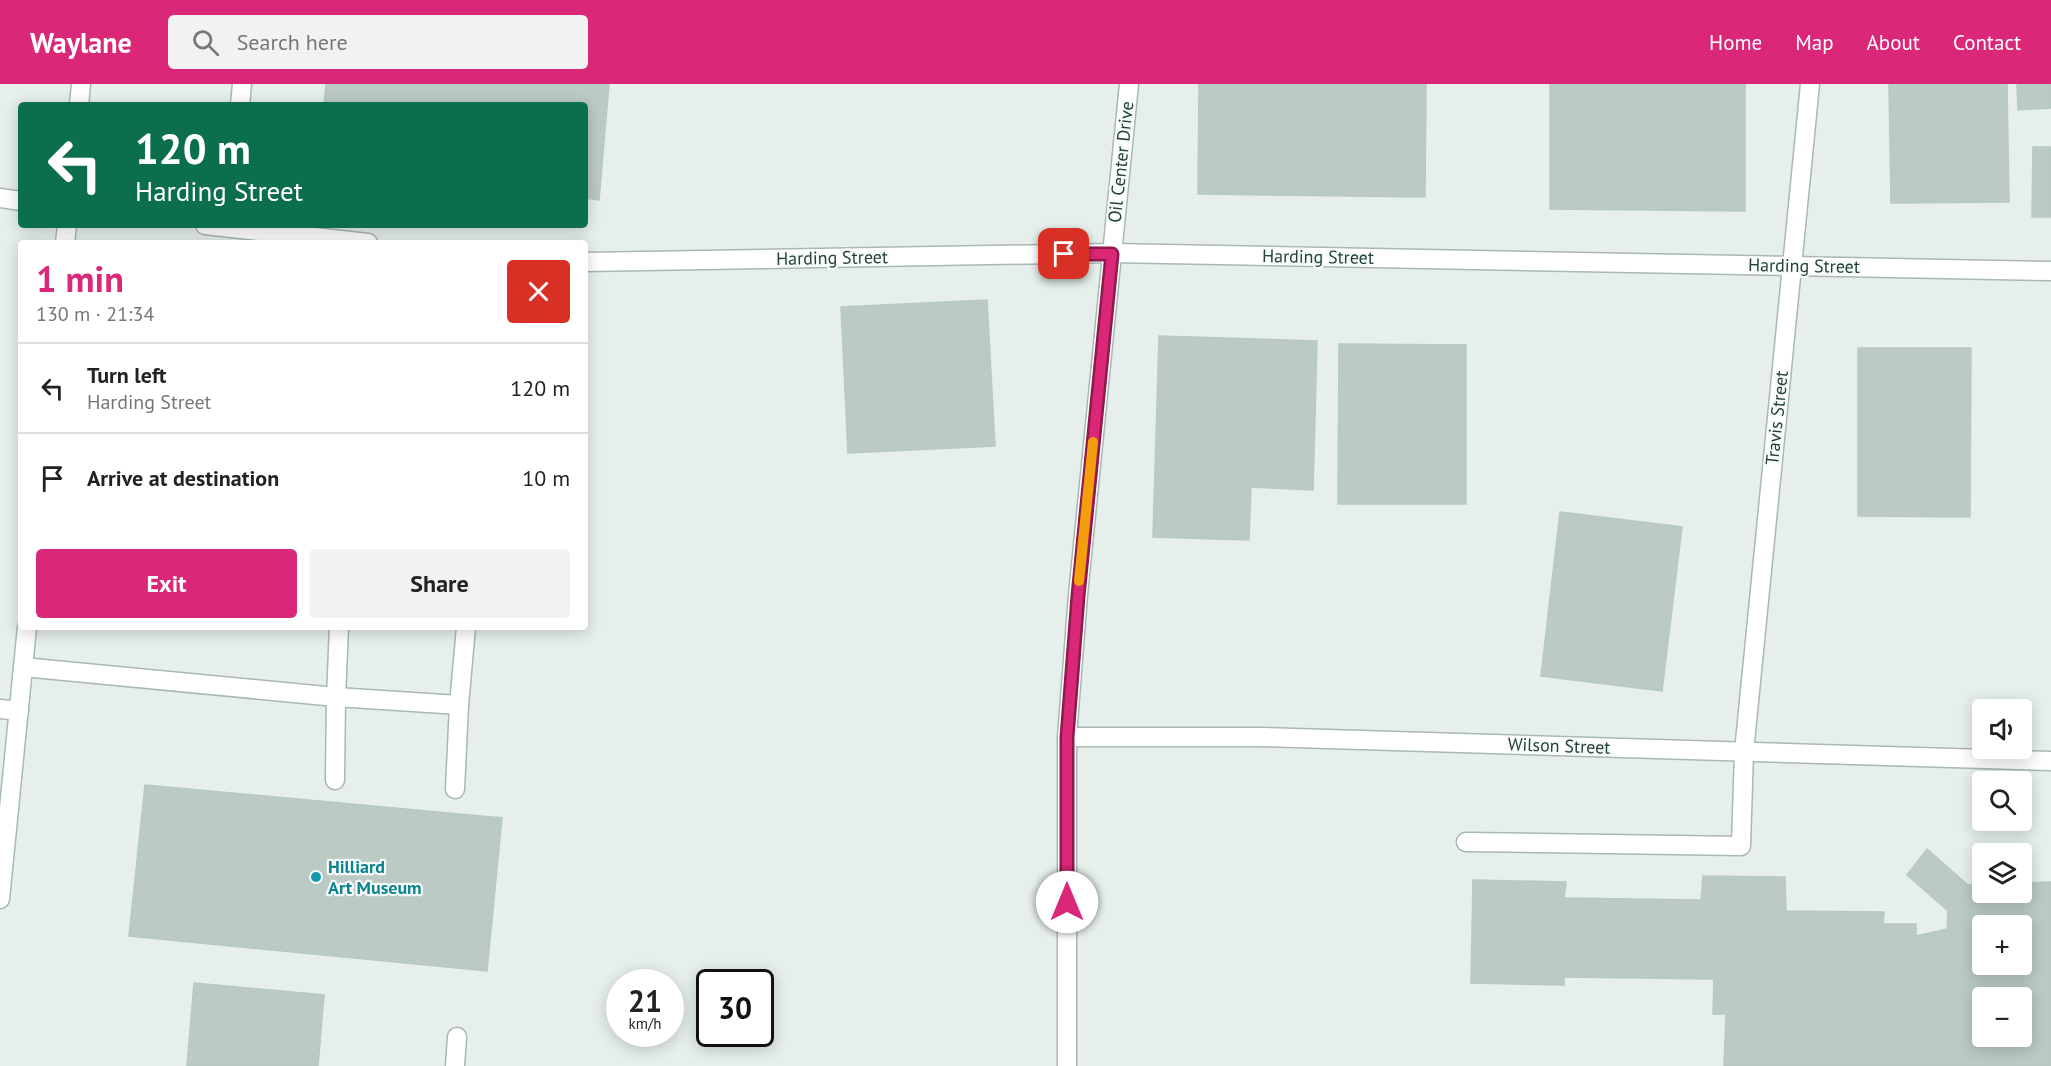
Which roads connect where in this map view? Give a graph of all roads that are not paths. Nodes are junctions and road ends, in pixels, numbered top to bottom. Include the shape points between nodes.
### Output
1 (81, 84) edge
2 (242, 84) edge
3 (1129, 84) edge
4 (1810, 84) edge
5 (79, 102) edge
6 (240, 102) edge
7 (0, 198) edge
8 (18, 201) edge
9 (245, 228) edge
10 (338, 240) edge
11 (1112, 254) junction
12 (588, 262) edge
13 (1792, 266) junction
14 (2051, 271) edge
15 (27, 630) edge
16 (339, 630) edge
17 (466, 630) edge
18 (23, 667) junction
19 (336, 698) junction
20 (459, 705) junction
21 (0, 709) edge
22 (19, 711) junction
23 (1067, 737) junction
24 (1744, 752) junction
25 (2051, 760) edge
26 (335, 780) dead end
27 (455, 789) dead end
28 (1466, 842) dead end
29 (0, 899) edge
30 (457, 1037) dead end
31 (454, 1066) edge
32 (1066, 1066) edge

1 - 5 street
2 - 6 street
3 - 11 street, Oil Center Drive
4 - 13 street, Travis Street
7 - 8 street
9 - 10 street
11 - 12 street, Harding Street
11 - 13 street, Harding Street
11 - 23 street, Oil Center Drive
13 - 14 street, Harding Street
13 - 24 street, Travis Street
15 - 18 street
16 - 19 street
17 - 20 street
18 - 19 street
18 - 22 street
19 - 20 street
19 - 26 street
20 - 27 street
21 - 22 street
22 - 29 street
23 - 24 street, Wilson Street via 1263,737
23 - 32 street, Oil Center Drive
24 - 25 street, Wilson Street
24 - 28 street, Travis Street via 1741,846
30 - 31 street

